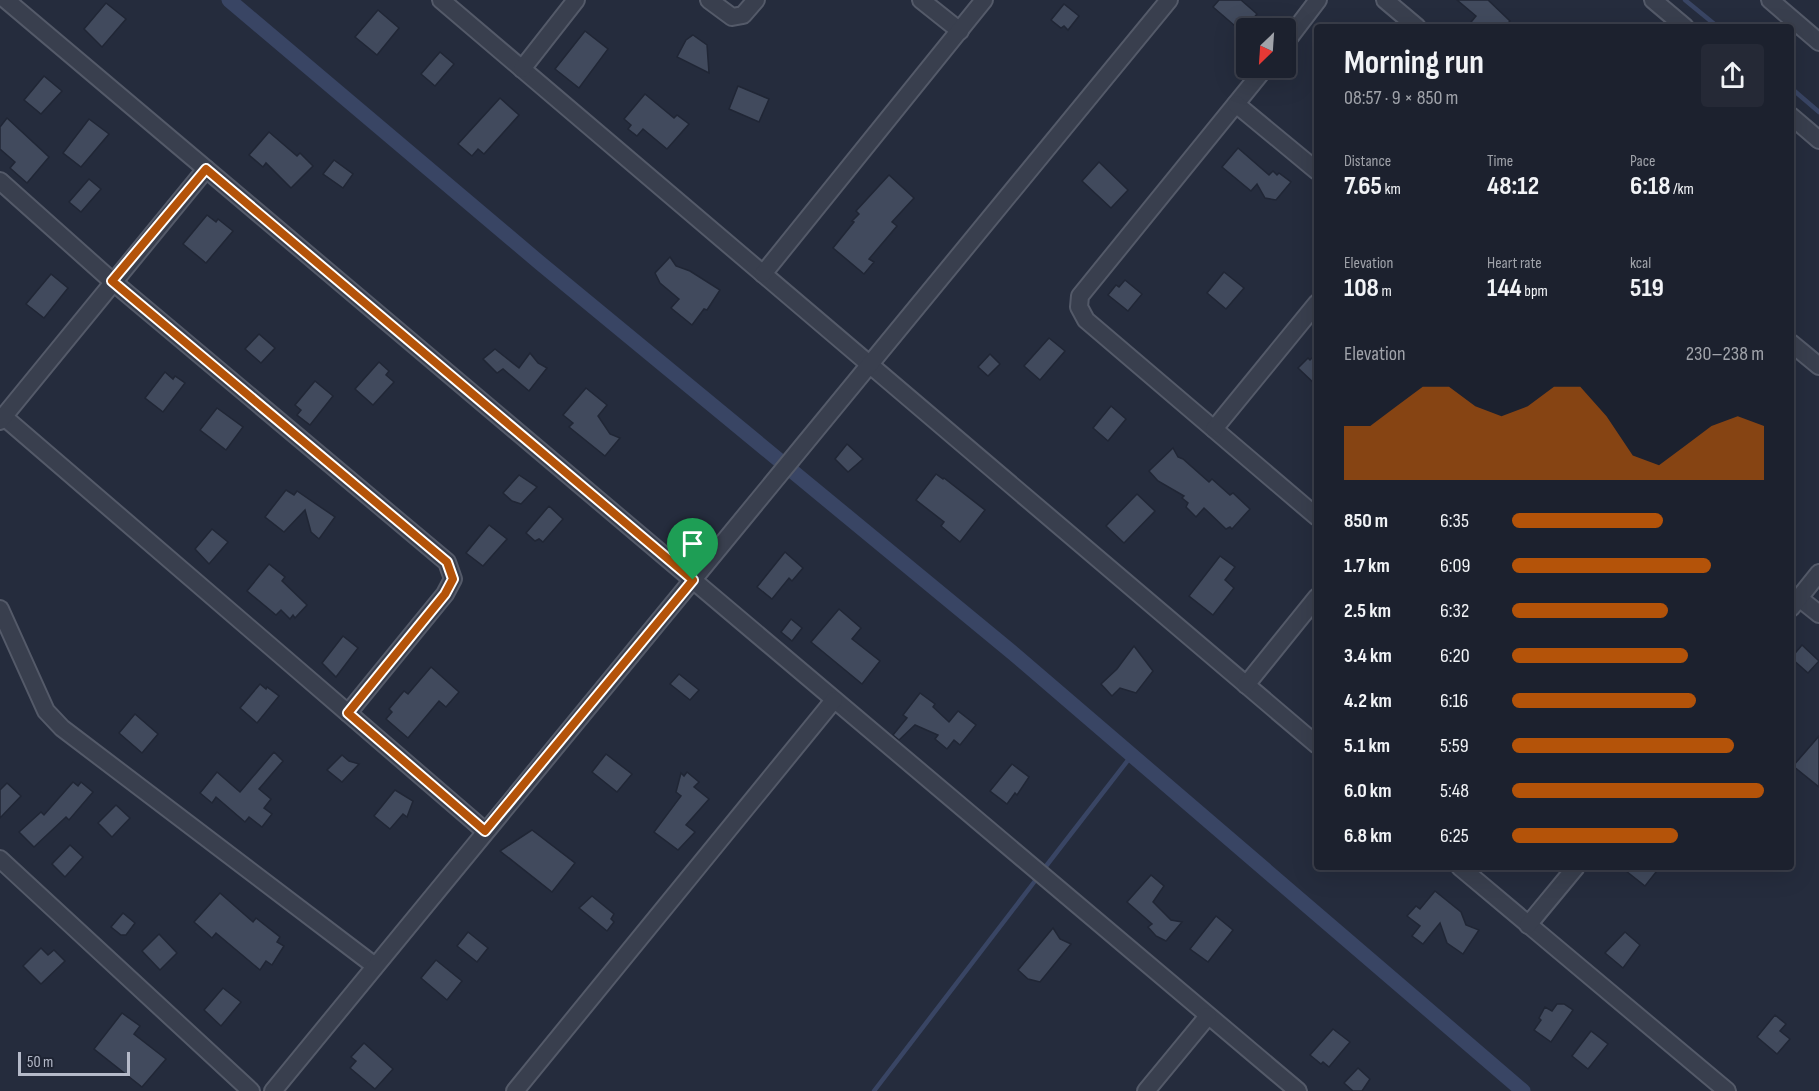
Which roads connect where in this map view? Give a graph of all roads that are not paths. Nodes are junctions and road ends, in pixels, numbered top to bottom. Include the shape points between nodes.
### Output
1 (6, 0) edge
2 (441, 0) edge
3 (576, 0) edge
4 (709, 0) edge
5 (756, 0) edge
6 (921, 0) edge
7 (984, 0) edge
8 (1169, 0) edge
9 (1318, 0) edge
10 (1385, 0) edge
11 (1653, 0) edge
12 (1770, 0) edge
13 (1413, 24) edge
14 (1681, 24) edge
15 (1296, 29) edge
16 (960, 31) junction
17 (1819, 42) edge
18 (522, 69) junction
19 (1257, 78) edge
20 (1236, 104) junction
21 (1794, 119) edge
22 (1819, 140) edge
23 (206, 169) junction
24 (1314, 169) edge
25 (0, 181) edge
26 (764, 274) junction
27 (112, 281) junction
28 (1314, 307) edge
29 (1794, 345) edge
30 (869, 364) junction
31 (1819, 366) edge
32 (2, 419) edge
33 (1214, 429) junction
34 (1314, 514) edge
35 (1819, 573) edge
36 (693, 580) junction
37 (1314, 601) edge
38 (1795, 603) edge
39 (0, 609) edge
40 (1819, 614) edge
41 (1246, 685) junction
42 (834, 700) junction
43 (348, 713) junction
44 (1314, 742) edge
45 (485, 831) junction
46 (0, 859) edge
47 (1464, 870) edge
48 (1574, 870) edge
49 (1528, 925) junction
50 (375, 966) junction
51 (1208, 1016) junction
52 (250, 1091) edge
53 (273, 1091) edge
54 (515, 1091) edge
55 (1146, 1091) edge
56 (1298, 1091) edge
57 (1727, 1091) edge

1 - 23 street
2 - 18 street
3 - 18 street
4 - 5 street via 732,17 743,15
6 - 16 street
7 - 16 street
8 - 30 street
9 - 15 street
10 - 13 street
11 - 14 street
12 - 17 street
16 - 26 street
18 - 26 street
19 - 20 street
20 - 24 street
20 - 33 street via 1080,296 1078,307 1086,320
21 - 22 street
23 - 27 street
23 - 36 street
25 - 27 street
26 - 30 street
27 - 32 street
27 - 43 street via 451,567 453,579 445,594
28 - 33 street
29 - 31 street
30 - 36 street
30 - 41 street
32 - 43 street
33 - 34 street
35 - 38 street
36 - 42 street
36 - 45 street
37 - 41 street
38 - 40 street
39 - 50 street via 46,711 62,728
41 - 44 street
42 - 51 street
42 - 54 street
43 - 45 street
45 - 50 street
46 - 52 street
47 - 49 street
48 - 49 street
49 - 57 street
50 - 53 street
51 - 55 street
51 - 56 street

